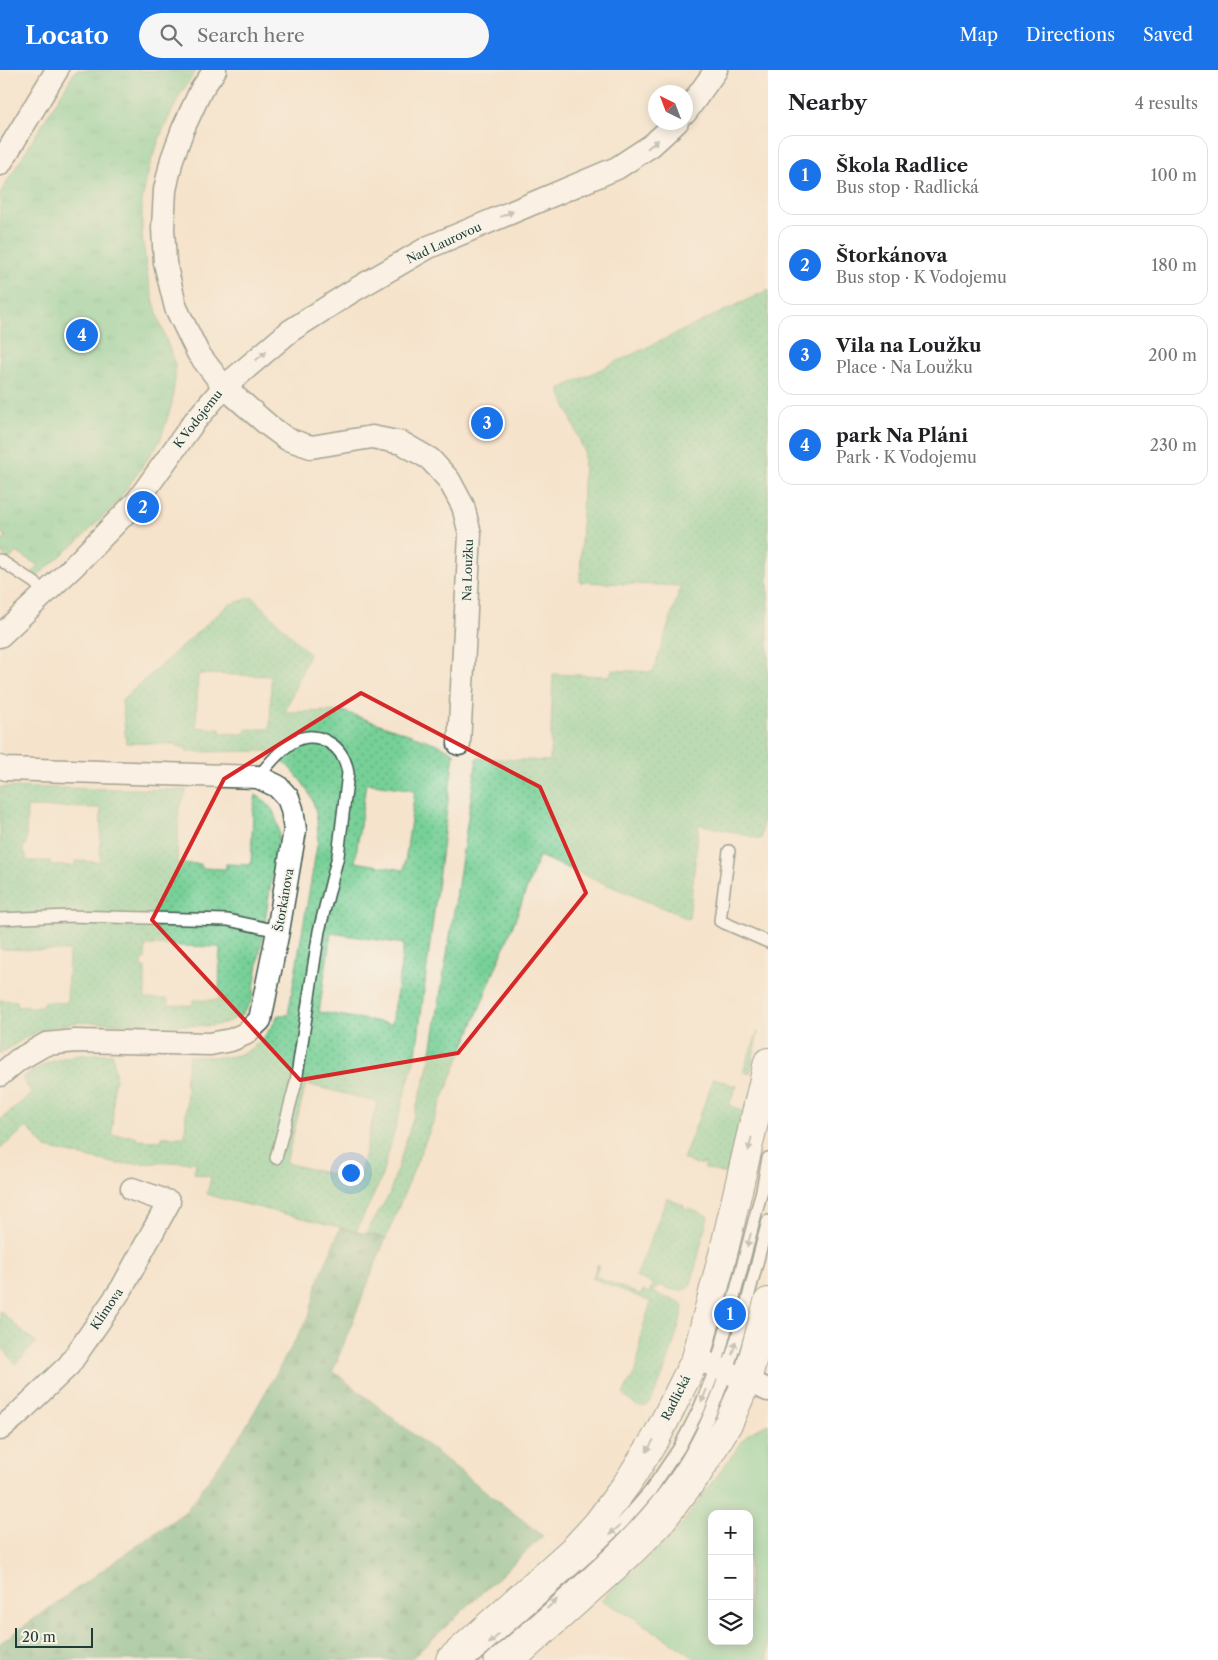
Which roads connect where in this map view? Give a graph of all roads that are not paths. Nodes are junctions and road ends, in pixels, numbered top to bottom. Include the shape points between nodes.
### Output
1 (57, 70) edge
2 (215, 70) edge
3 (716, 70) edge
4 (693, 102) edge
5 (668, 130) edge
6 (0, 164) edge
7 (224, 387) junction
8 (0, 560) edge
9 (45, 594) junction
10 (0, 636) edge
11 (459, 744) dead end
12 (0, 767) edge
13 (258, 777) junction
14 (729, 852) dead end
15 (0, 919) edge
16 (278, 931) junction
17 (768, 942) edge
18 (768, 1062) edge
19 (3, 1067) edge
20 (276, 1158) dead end
21 (768, 1158) edge
22 (132, 1190) dead end
23 (768, 1220) edge
24 (768, 1302) edge
25 (731, 1373) edge
26 (0, 1429) edge
27 (450, 1660) edge
28 (471, 1660) edge
29 (490, 1660) edge
30 (511, 1660) edge

1 - 6 street
2 - 7 street, K Vodojemu via 201,90 172,159 165,190 163,228 165,263 176,308 198,353
3 - 4 street
7 -> 5 street, Nad Laurovou via 290,331 352,292 429,248 616,168 652,145
7 - 9 street, K Vodojemu via 194,422 137,501
7 - 11 street, Na Loužku via 287,439 311,447 372,437 402,443 430,459 449,480 463,506 470,534
8 - 9 lane via 36,583
9 - 10 street, K Vodojemu
12 - 13 street, Štorkánova
13 - 16 street, Štorkánova via 277,786 288,798 295,830
13 - 20 lane via 288,744 300,738 314,737 338,749 348,774 338,856 319,931 296,1082
14 - 17 lane via 720,921
15 - 16 lane via 68,916 228,920
16 - 19 street, Štorkánova via 260,1020 245,1034 210,1044 76,1041 46,1044
18 -> 25 main road, Radlická via 727,1241
21 -> 25 lane
22 - 26 street, Klímova via 169,1202 122,1288 69,1365
25 -> 23 lane
24 - 25 main road, Radlická
25 -> 27 main road, Radlická via 656,1438 626,1486 575,1548
25 -> 28 lane via 699,1409 679,1448 650,1491 623,1522
29 -> 25 lane via 592,1569 664,1492 690,1455
25 - 30 main road, Radlická via 729,1422 698,1473 658,1525 630,1553

